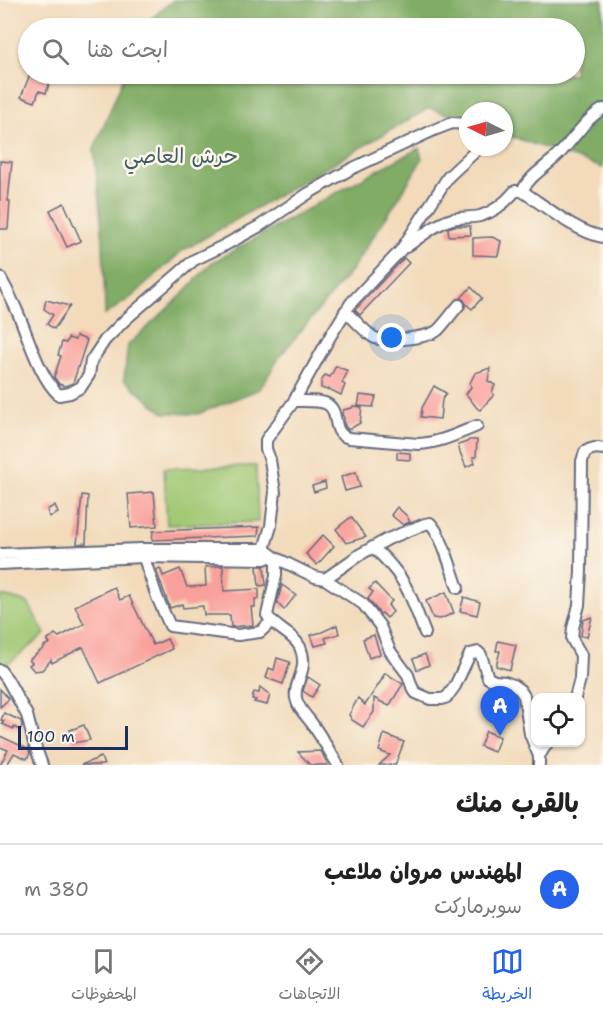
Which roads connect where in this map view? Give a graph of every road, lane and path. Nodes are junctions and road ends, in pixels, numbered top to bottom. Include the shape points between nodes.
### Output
1 (603, 109) edge
2 (459, 123) edge
3 (470, 156) edge
4 (522, 191) junction
5 (603, 237) edge
6 (401, 250) junction
7 (0, 277) edge
8 (459, 305) dead end
9 (345, 311) junction
10 (294, 401) junction
11 (477, 426) dead end
12 (603, 449) edge
13 (373, 547) junction
14 (142, 553) junction
15 (0, 554) edge
16 (269, 555) junction
17 (0, 564) edge
18 (325, 579) junction
19 (458, 588) dead end
20 (271, 622) junction
21 (425, 633) dead end
22 (0, 670) edge
23 (576, 693) edge
24 (539, 760) edge
25 (42, 765) edge
26 (338, 765) edge

1 - 4 street
2 - 7 street via 443,126 351,169 258,227 194,260 105,340 81,387 70,393 59,395 53,389
3 - 6 street via 448,177
4 - 5 street via 566,221
4 - 6 street via 515,191 503,204 481,216 442,223
6 - 9 street
8 - 9 street via 433,333 383,340 374,338
9 - 10 street
10 - 11 street via 327,404 333,411 338,432 349,438 428,444
10 - 16 street via 266,440 275,492
12 - 23 street via 585,452 582,461 581,571 573,628 573,639 581,655
13 - 18 street
13 - 19 street via 430,523
13 - 21 street via 402,581
14 - 15 street
14 - 16 street
14 - 17 street
14 - 20 street via 170,626 238,634 260,632
16 - 18 street
16 - 20 street via 276,576 267,615
18 - 24 street via 363,604 380,626 412,687 422,696 437,700 447,697 471,654 478,652 488,678 505,681 524,696
20 - 26 street via 299,645 303,655 296,692 299,708
22 - 25 street via 27,716

